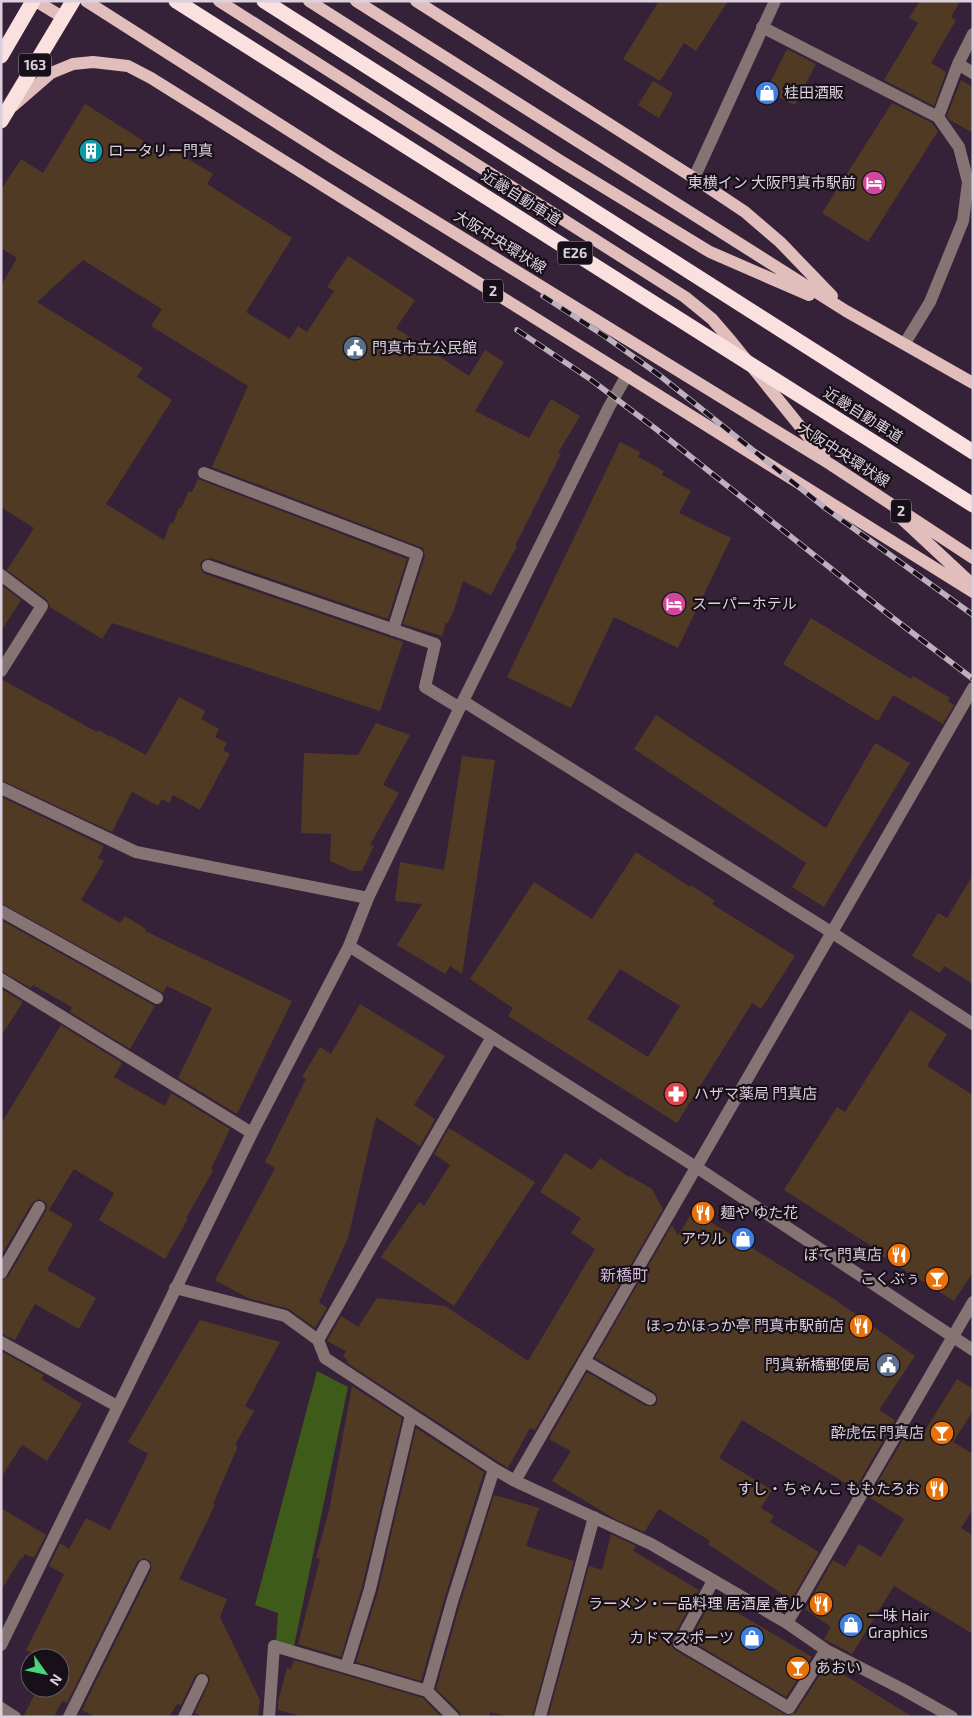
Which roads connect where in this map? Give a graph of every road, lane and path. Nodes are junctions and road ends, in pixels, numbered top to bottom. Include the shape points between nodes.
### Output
1 (34, 1) edge
2 (73, 1) edge
3 (86, 1) edge
4 (176, 1) edge
5 (219, 1) edge
6 (264, 1) edge
7 (309, 1) edge
8 (356, 1) edge
9 (416, 1) edge
10 (775, 1) edge
11 (64, 18) junction
12 (762, 27) junction
13 (973, 34) edge
14 (1, 56) edge
15 (958, 64) junction
16 (973, 73) edge
17 (4, 116) edge
18 (938, 117) junction
19 (694, 178) junction
20 (846, 311) junction
21 (905, 344) junction
22 (628, 375) junction
23 (972, 383) edge
24 (973, 452) edge
25 (830, 464) junction
26 (204, 473) dead end
27 (874, 493) junction
28 (973, 505) edge
29 (973, 558) edge
30 (208, 566) dead end
31 (1, 575) edge
32 (973, 585) edge
33 (973, 592) edge
34 (393, 630) junction
35 (1, 671) edge
36 (973, 688) edge
37 (461, 704) junction
38 (1, 788) edge
39 (368, 898) junction
40 (1, 910) edge
41 (831, 932) junction
42 (349, 946) junction
43 (1, 979) edge
44 (157, 998) dead end
45 (973, 1024) edge
46 (492, 1037) junction
47 (252, 1133) junction
48 (696, 1168) junction
49 (38, 1207) dead end
50 (1, 1273) edge
51 (176, 1288) junction
52 (973, 1302) edge
53 (953, 1338) junction
54 (318, 1340) junction
55 (1, 1342) edge
56 (973, 1350) edge
57 (584, 1361) junction
58 (650, 1399) dead end
59 (117, 1406) junction
60 (411, 1415) junction
61 (494, 1469) junction
62 (515, 1481) junction
63 (594, 1517) junction
64 (144, 1566) dead end
65 (713, 1581) junction
66 (787, 1623) junction
67 (1, 1646) edge
68 (826, 1650) junction
69 (346, 1667) junction
70 (202, 1680) dead end
71 (427, 1691) junction
72 (1, 1708) edge
73 (15, 1717) edge
74 (69, 1717) edge
75 (184, 1717) edge
76 (269, 1717) edge
77 (453, 1717) edge
78 (540, 1717) edge
79 (952, 1717) edge

1 - 11 main road
1 - 14 highway, 163
2 - 11 highway, 163
3 - 25 main road, 大阪中央環状線 / 2 via 334,160
4 - 28 highway, 近畿自動車道 / E26, bridge
5 - 25 main road via 685,297 712,319
6 - 24 highway, 近畿自動車道
7 - 20 main road via 710,252
8 - 20 main road
9 - 19 main road
10 - 12 street
11 - 17 highway, 163
12 - 18 street
12 - 19 street
13 - 15 street
15 - 16 street
15 - 18 street
17 - 22 main road, 2 via 51,72 73,64 94,62 128,66
18 - 21 street via 960,146 968,182 963,221 930,302
19 - 20 main road via 752,218 780,242
20 - 21 main road
21 - 23 main road
22 - 33 main road, 2
22 - 37 street
25 - 27 main road, 大阪中央環状線 / 2
26 - 34 street via 417,554
27 - 29 main road, 大阪中央環状線 / 2
27 - 32 main road
30 - 34 street
31 - 35 street via 42,606
34 - 37 street via 435,644 425,687
36 - 41 street
37 - 39 street
37 - 41 street
38 - 39 street via 136,852
39 - 42 street
40 - 44 street
41 - 45 street
41 - 48 street
42 - 46 street
42 - 47 street
43 - 47 street
46 - 48 street
46 - 54 street
47 - 51 street
48 - 53 street
48 - 57 street
49 - 50 street
51 - 54 street via 285,1316
51 - 59 street
52 - 53 street
53 - 56 street
53 - 66 street
54 - 60 street via 325,1358
55 - 59 street
57 - 58 street
57 - 62 street
59 - 67 street
60 - 61 street
60 - 69 street via 370,1589
61 - 62 street
61 - 71 street
62 - 63 street
63 - 65 street via 651,1544
63 - 78 street
64 - 74 street
65 - 66 street
65 - 68 street via 679,1643 789,1708
66 - 68 street
68 - 79 street
69 - 71 street
69 - 76 street via 274,1646
70 - 75 street
71 - 77 street
72 - 73 street

